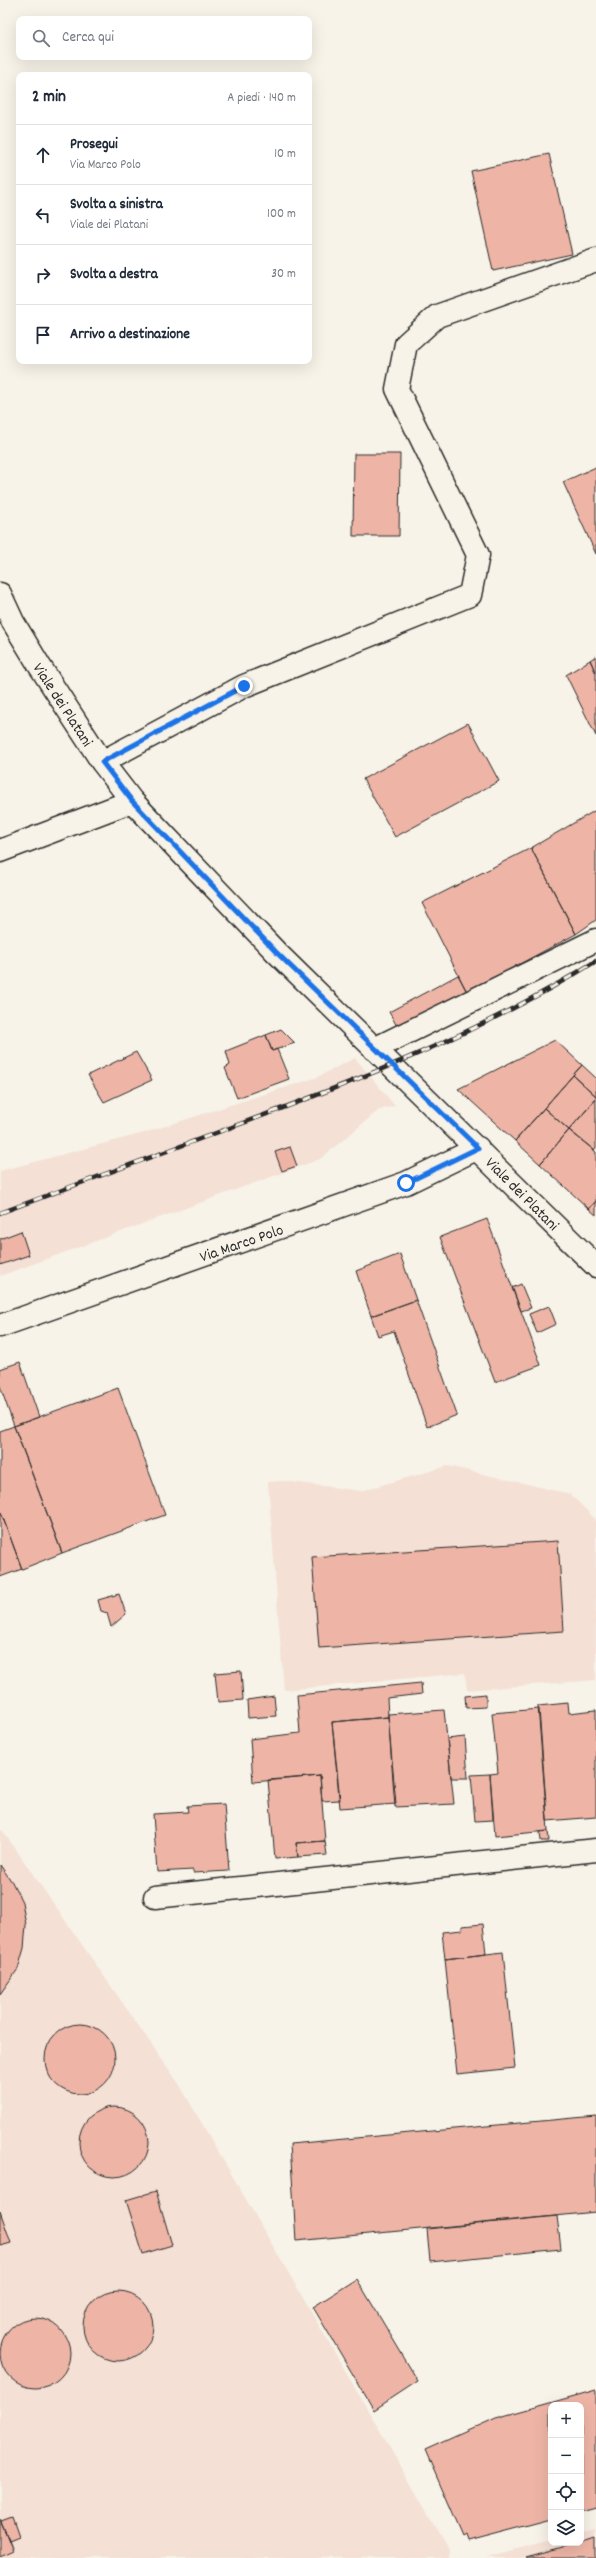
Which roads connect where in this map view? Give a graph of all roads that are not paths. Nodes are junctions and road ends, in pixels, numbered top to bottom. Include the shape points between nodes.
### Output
1 (596, 260) edge
2 (0, 594) edge
3 (6, 622) edge
4 (102, 762) junction
5 (132, 801) junction
6 (0, 851) edge
7 (596, 940) edge
8 (374, 1049) junction
9 (478, 1148) junction
10 (596, 1266) edge
11 (0, 1326) edge
12 (596, 1850) edge
13 (155, 1897) dead end

1 - 4 street via 437,316 406,344 397,389 478,555 470,595 244,686
2 - 3 street, Viale dei Platani
3 - 4 street, Viale dei Platani
4 - 5 street, Viale dei Platani
5 - 6 street
5 - 8 street, Viale dei Platani via 276,952
7 - 8 street
8 - 9 street, Viale dei Platani
9 - 10 street, Viale dei Platani
9 - 11 street, Via Marco Polo via 406,1183
12 - 13 street

